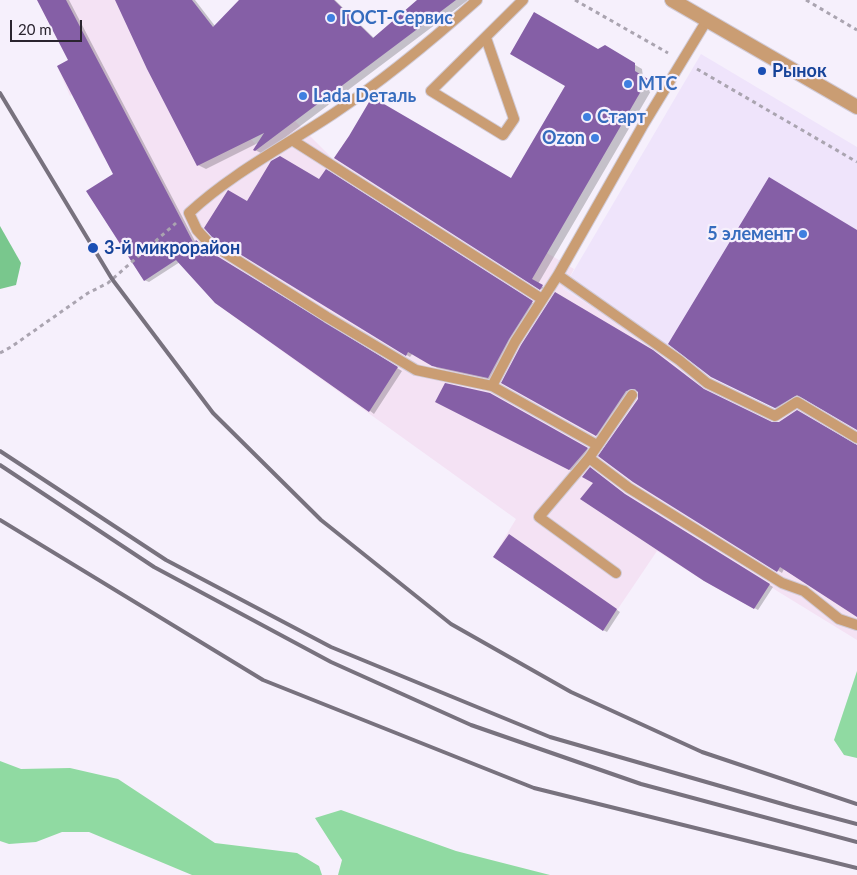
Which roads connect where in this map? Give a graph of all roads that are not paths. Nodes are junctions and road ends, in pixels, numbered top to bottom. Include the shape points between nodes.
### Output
1 (477, 0) edge
2 (523, 0) edge
3 (672, 0) edge
4 (707, 20) junction
5 (486, 38) junction
6 (857, 107) edge
7 (292, 140) junction
8 (558, 275) junction
9 (542, 299) junction
10 (492, 386) junction
11 (632, 395) dead end
12 (857, 438) edge
13 (597, 445) junction
14 (590, 458) junction
15 (616, 573) dead end
16 (857, 625) edge

1 - 7 lane via 386,76
2 - 5 lane
3 - 4 street
4 - 6 street
4 - 8 lane
5 - 5 lane via 431,91 503,135 514,119
7 - 9 lane
7 - 10 lane via 226,183 189,213 197,230 208,242 416,370
8 - 9 lane
8 - 12 lane via 707,383 775,416 797,402
9 - 10 lane via 514,342
10 - 13 lane
11 - 13 lane
13 - 14 lane
14 - 15 lane via 540,517
14 - 16 lane via 638,494 782,583 804,591 839,619

